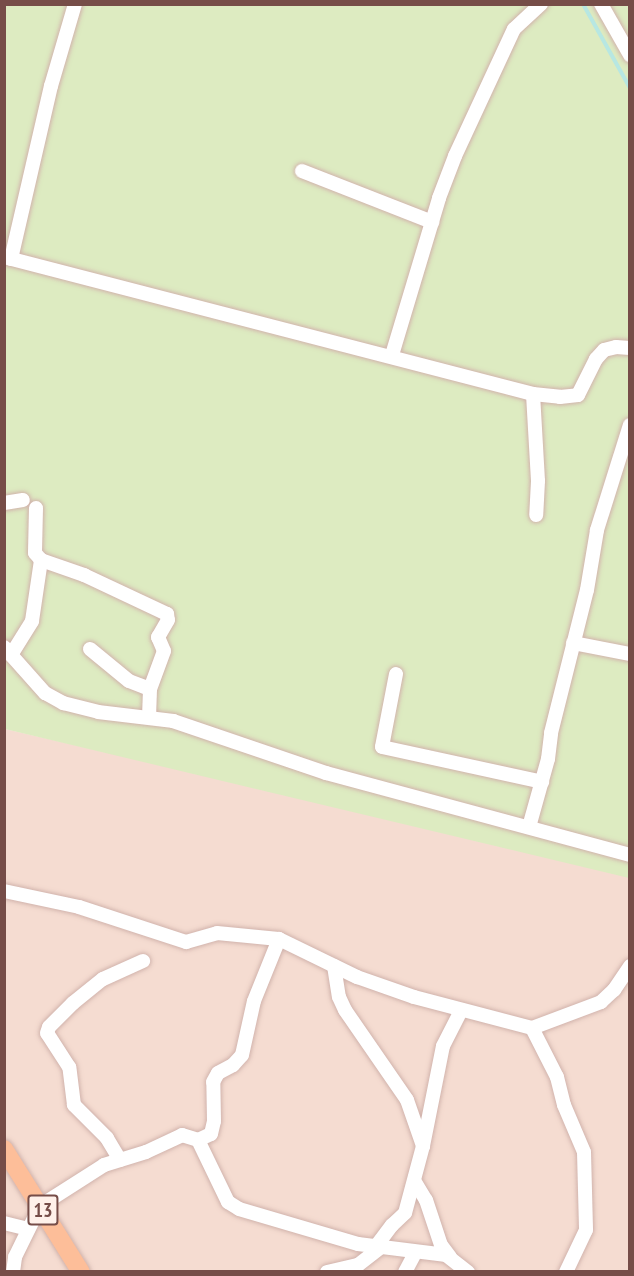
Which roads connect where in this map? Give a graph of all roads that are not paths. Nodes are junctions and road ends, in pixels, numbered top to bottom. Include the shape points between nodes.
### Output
1 (75, 4) edge
2 (541, 4) edge
3 (601, 4) edge
4 (630, 55) edge
5 (302, 171) dead end
6 (432, 222) junction
7 (8, 258) edge
8 (630, 348) edge
9 (392, 355) junction
10 (532, 394) junction
11 (630, 426) edge
12 (23, 500) dead end
13 (4, 503) edge
14 (36, 508) dead end
15 (536, 515) dead end
16 (40, 560) junction
17 (573, 643) junction
18 (90, 650) dead end
19 (8, 651) edge
20 (630, 654) edge
21 (396, 674) dead end
22 (150, 689) junction
23 (149, 717) junction
24 (542, 782) junction
25 (528, 827) junction
26 (630, 855) edge
27 (4, 891) edge
28 (279, 939) junction
29 (143, 961) dead end
30 (334, 966) junction
31 (630, 966) edge
32 (460, 1012) dead end
33 (532, 1028) junction
34 (198, 1140) junction
35 (423, 1146) junction
36 (4, 1149) edge
37 (120, 1160) junction
38 (415, 1182) junction
39 (40, 1206) junction
40 (4, 1223) edge
41 (28, 1229) junction
42 (379, 1246) junction
43 (415, 1253) junction
44 (450, 1257) junction
45 (10, 1260) edge
46 (13, 1272) edge
47 (81, 1272) edge
48 (327, 1272) edge
49 (405, 1272) edge
50 (468, 1272) edge
51 (566, 1272) edge

1 - 7 street
2 - 6 street via 514,29 455,156
3 - 4 street
5 - 6 street
6 - 9 street
7 - 9 street
8 - 10 street via 604,350 578,395 560,398
9 - 10 street
10 - 15 street via 538,481
11 - 17 street via 597,530 588,590
12 - 13 street
14 - 16 street via 35,553
16 - 19 street via 32,621
16 - 22 street via 84,575 166,613 168,620 158,638 164,651
17 - 20 street
17 - 24 street
18 - 22 street via 129,681
19 - 23 street via 45,693 63,703 98,712
21 - 24 street via 382,747
22 - 23 street
23 - 25 street via 211,732 336,776
24 - 25 street
25 - 26 street
27 - 28 street via 79,908 186,942 217,933
28 - 30 street
28 - 34 street via 254,1001 242,1055 218,1072 213,1082 211,1134
29 - 37 street via 103,979 73,1003 47,1033 69,1067 74,1104 107,1137
30 - 33 street via 414,997
30 - 35 street via 345,1010 407,1100
31 - 33 street via 601,1002
32 - 35 street via 443,1046
33 - 51 street via 557,1077 584,1152 586,1230
34 - 37 street via 182,1136
34 - 42 street via 233,1205 358,1244
35 - 38 street
36 - 39 main road, 13
37 - 39 street via 85,1176
38 - 42 street via 405,1214 392,1225
38 - 44 street via 426,1200 441,1245
39 - 41 street
39 - 47 main road, 13
40 - 41 street
41 - 45 street
42 - 43 street
42 - 48 street via 358,1265
43 - 44 street
43 - 49 street
44 - 50 street
45 - 46 street

